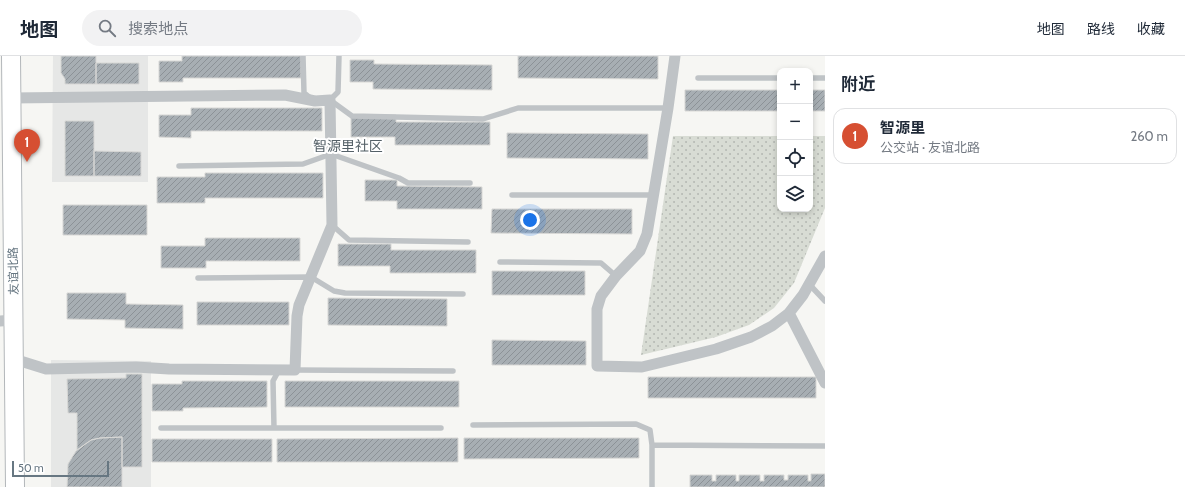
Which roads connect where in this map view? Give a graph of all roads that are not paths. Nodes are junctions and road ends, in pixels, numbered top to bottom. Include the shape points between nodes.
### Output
1 (11, 56) edge
2 (303, 56) edge
3 (339, 56) edge
4 (675, 56) edge
5 (698, 78) dead end
6 (777, 78) edge
7 (813, 78) edge
8 (825, 78) edge
9 (11, 98) junction
10 (330, 100) junction
11 (315, 101) junction
12 (668, 108) junction
13 (331, 154) junction
14 (179, 166) dead end
15 (470, 183) dead end
16 (512, 195) dead end
17 (653, 196) junction
18 (332, 225) junction
19 (468, 242) dead end
20 (825, 256) edge
21 (500, 262) dead end
22 (616, 276) junction
23 (311, 277) junction
24 (198, 278) dead end
25 (809, 284) junction
26 (463, 294) dead end
27 (825, 301) edge
28 (789, 313) junction
29 (7, 320) edge
30 (14, 359) junction
31 (821, 368) edge
32 (279, 370) junction
33 (295, 370) junction
34 (453, 371) dead end
35 (825, 383) edge
36 (473, 425) dead end
37 (161, 428) dead end
38 (274, 428) junction
39 (441, 428) dead end
40 (652, 445) junction
41 (825, 446) edge
42 (15, 487) edge
43 (652, 487) edge

1 - 9 main road, 友谊北路
2 - 11 lane via 304,93
3 - 10 lane via 338,92
4 - 12 street
5 - 6 lane
7 - 8 lane
9 - 11 street via 285,95
9 - 29 main road, 友谊北路
10 - 11 street
10 - 12 lane via 352,116 467,119 483,119 518,108
10 - 13 street
12 - 17 street
13 - 14 lane via 303,164
13 - 15 lane via 408,183
13 - 18 street
16 - 17 lane
17 - 22 street via 647,234 640,251
18 - 19 lane via 349,240
18 - 23 street
20 - 25 street
21 - 22 lane via 601,263
22 - 28 street via 601,296 598,309 597,366 642,367 716,349 751,337
23 - 24 lane
23 - 26 lane via 334,291 345,293
23 - 33 street via 297,316
25 - 27 lane
25 - 28 street
28 - 31 street
29 - 30 main road, 友谊北路
30 - 32 street via 46,369 136,367
30 - 42 main road, 友谊北路
31 - 35 street
32 - 33 street
32 - 38 lane via 273,381
33 - 34 lane
36 - 40 lane via 636,424 650,430
37 - 38 lane
38 - 39 lane
40 - 41 lane
40 - 43 lane

